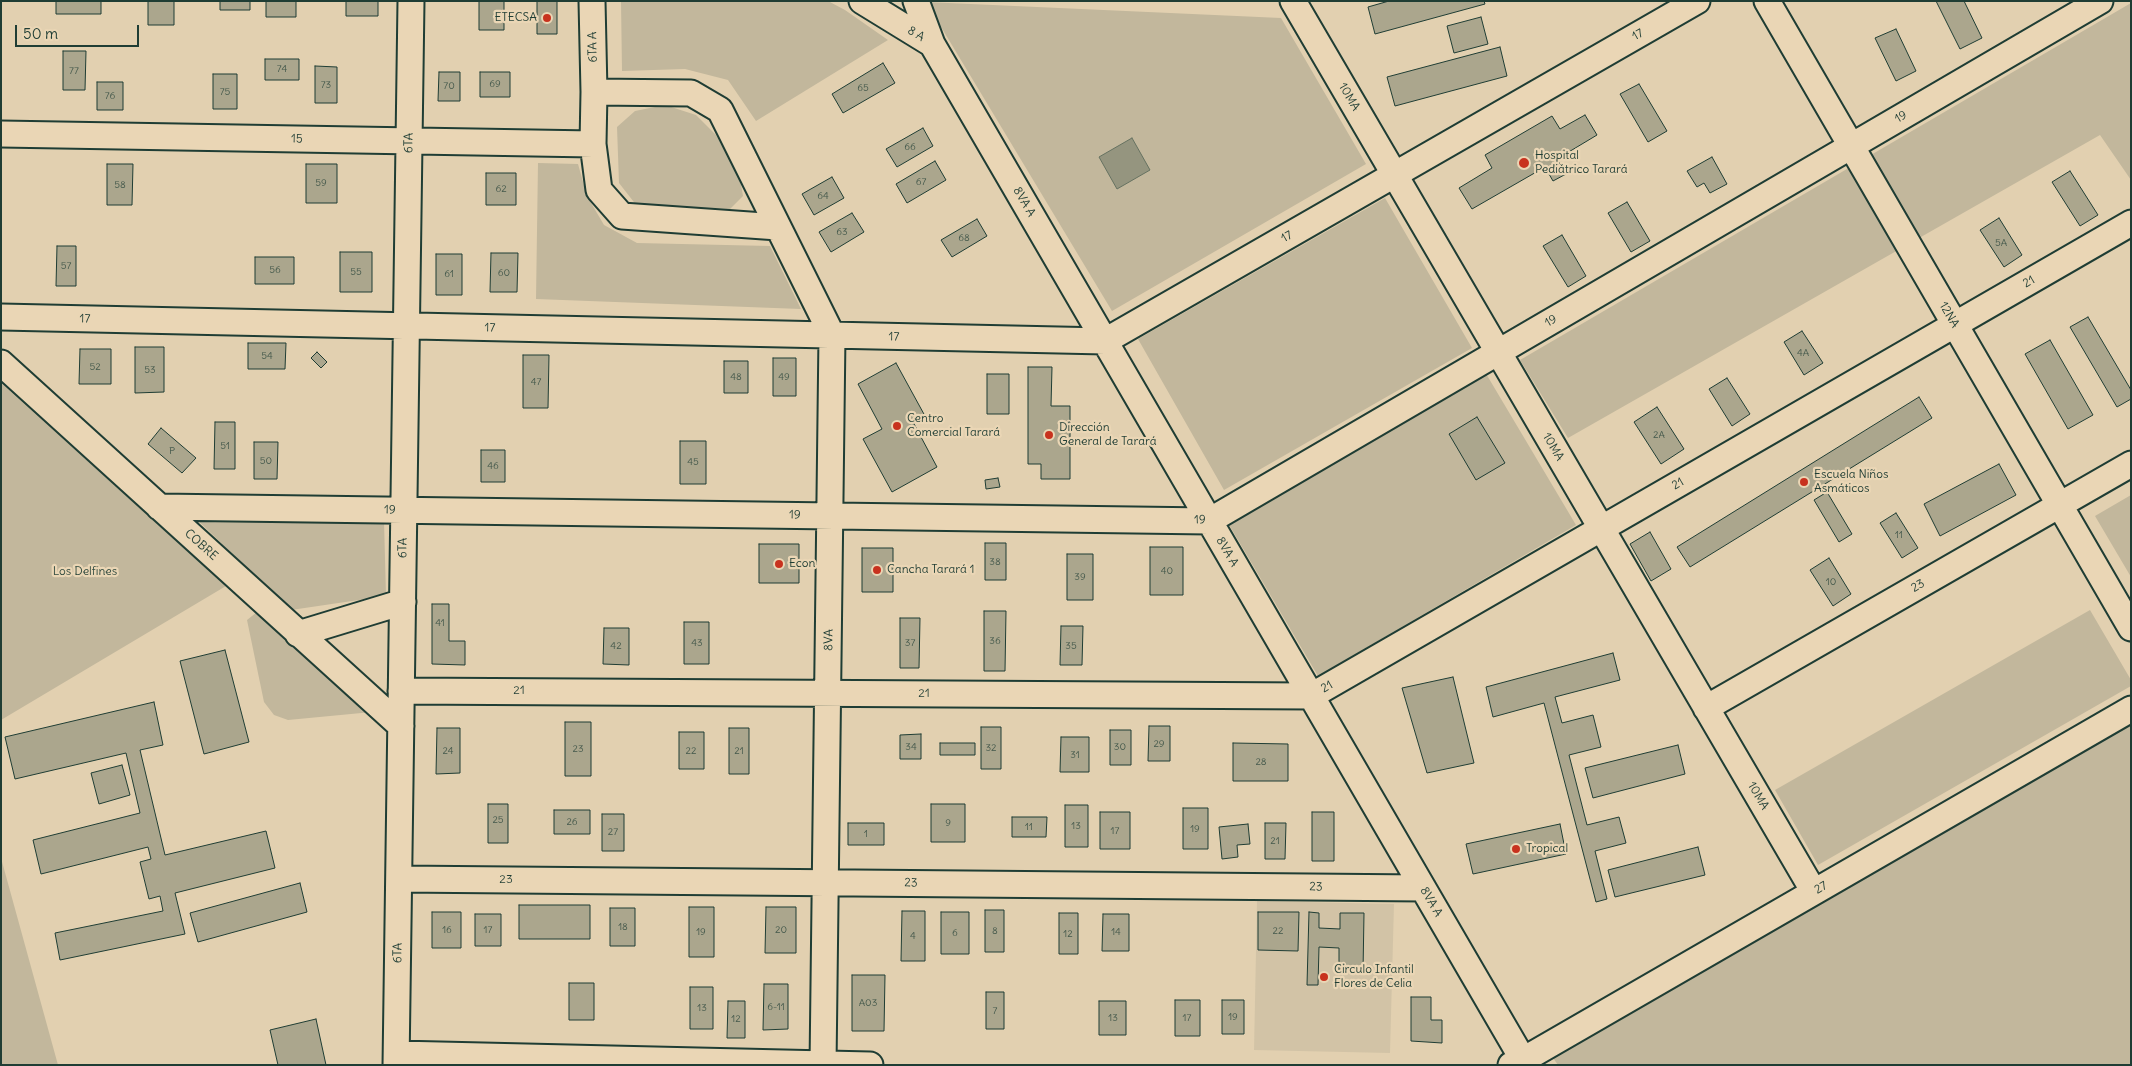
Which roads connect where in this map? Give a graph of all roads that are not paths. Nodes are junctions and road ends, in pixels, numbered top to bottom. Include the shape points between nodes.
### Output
1 (411, 1) edge
2 (592, 1) edge
3 (862, 1) edge
4 (916, 1) edge
5 (1293, 1) edge
6 (1697, 1) edge
7 (1767, 1) edge
8 (2100, 1) edge
9 (932, 44) junction
10 (594, 92) junction
11 (1, 134) edge
12 (409, 141) junction
13 (593, 144) junction
14 (1851, 146) junction
15 (1394, 175) junction
16 (2131, 223) edge
17 (778, 227) junction
18 (1, 317) edge
19 (1955, 324) junction
20 (407, 326) junction
21 (832, 335) junction
22 (1105, 342) junction
23 (1498, 352) junction
24 (1, 363) edge
25 (2131, 464) edge
26 (2060, 505) junction
27 (160, 507) junction
28 (404, 510) junction
29 (830, 516) junction
30 (1209, 521) junction
31 (1601, 528) junction
32 (403, 602) junction
33 (2131, 628) edge
34 (298, 634) junction
35 (402, 691) junction
36 (828, 693) junction
37 (1311, 696) junction
38 (1706, 708) junction
39 (2131, 709) edge
40 (401, 726) junction
41 (399, 879) junction
42 (826, 883) junction
43 (1423, 888) junction
44 (1814, 892) junction
45 (397, 1060) edge
46 (1520, 1063) edge
47 (823, 1064) edge
48 (870, 1065) edge

1 - 12 street, 6TA
2 - 10 street, 6TA A
3 - 9 street, 8 A
4 - 9 street, 8 A
5 - 15 street, 10MA
6 - 15 street, 17
7 - 14 street, 12NA
8 - 14 street, 19
9 - 22 street, 8VA A
10 - 13 street, 6TA A
10 - 17 street, 8VA via 691,93 720,110
11 - 12 street, 15
12 - 13 street, 15
12 - 20 street, 6TA
13 - 17 street, 6TA A via 599,190 622,216
14 - 19 street, 12NA
14 - 23 street, 19
15 - 22 street, 17
15 - 23 street, 10MA
16 - 19 street, 21
17 - 21 street, 8VA
18 - 20 street, 17
19 - 26 street, 12NA
19 - 31 street, 21
20 - 21 street, 17
20 - 28 street, 6TA
21 - 22 street, 17
21 - 29 street, 8VA
22 - 30 street, 8VA A
23 - 30 street, 19
23 - 31 street, 10MA
24 - 27 street, COBRE
25 - 26 street, 23
26 - 33 street, 12NA
26 - 38 street, 23
27 - 28 street, 19
27 - 34 street, COBRE
28 - 29 street, 19
28 - 32 street, 6TA
29 - 30 street, 19
29 - 36 street, 8VA
30 - 37 street, 8VA A
31 - 37 street, 21
31 - 38 street, 10MA
32 - 34 street
32 - 35 street, 6TA
34 - 40 street, COBRE
35 - 36 street, 21
35 - 40 street, 6TA
36 - 37 street, 21
36 - 42 street, 8VA
37 - 43 street, 8VA A
38 - 44 street, 10MA
39 - 44 street, 27
40 - 41 street, 6TA
41 - 42 street, 23
41 - 45 street, 6TA
42 - 43 street, 23
42 - 47 street, 8VA
43 - 46 street, 8VA A
44 - 46 street, 27
45 - 47 street
47 - 48 street

